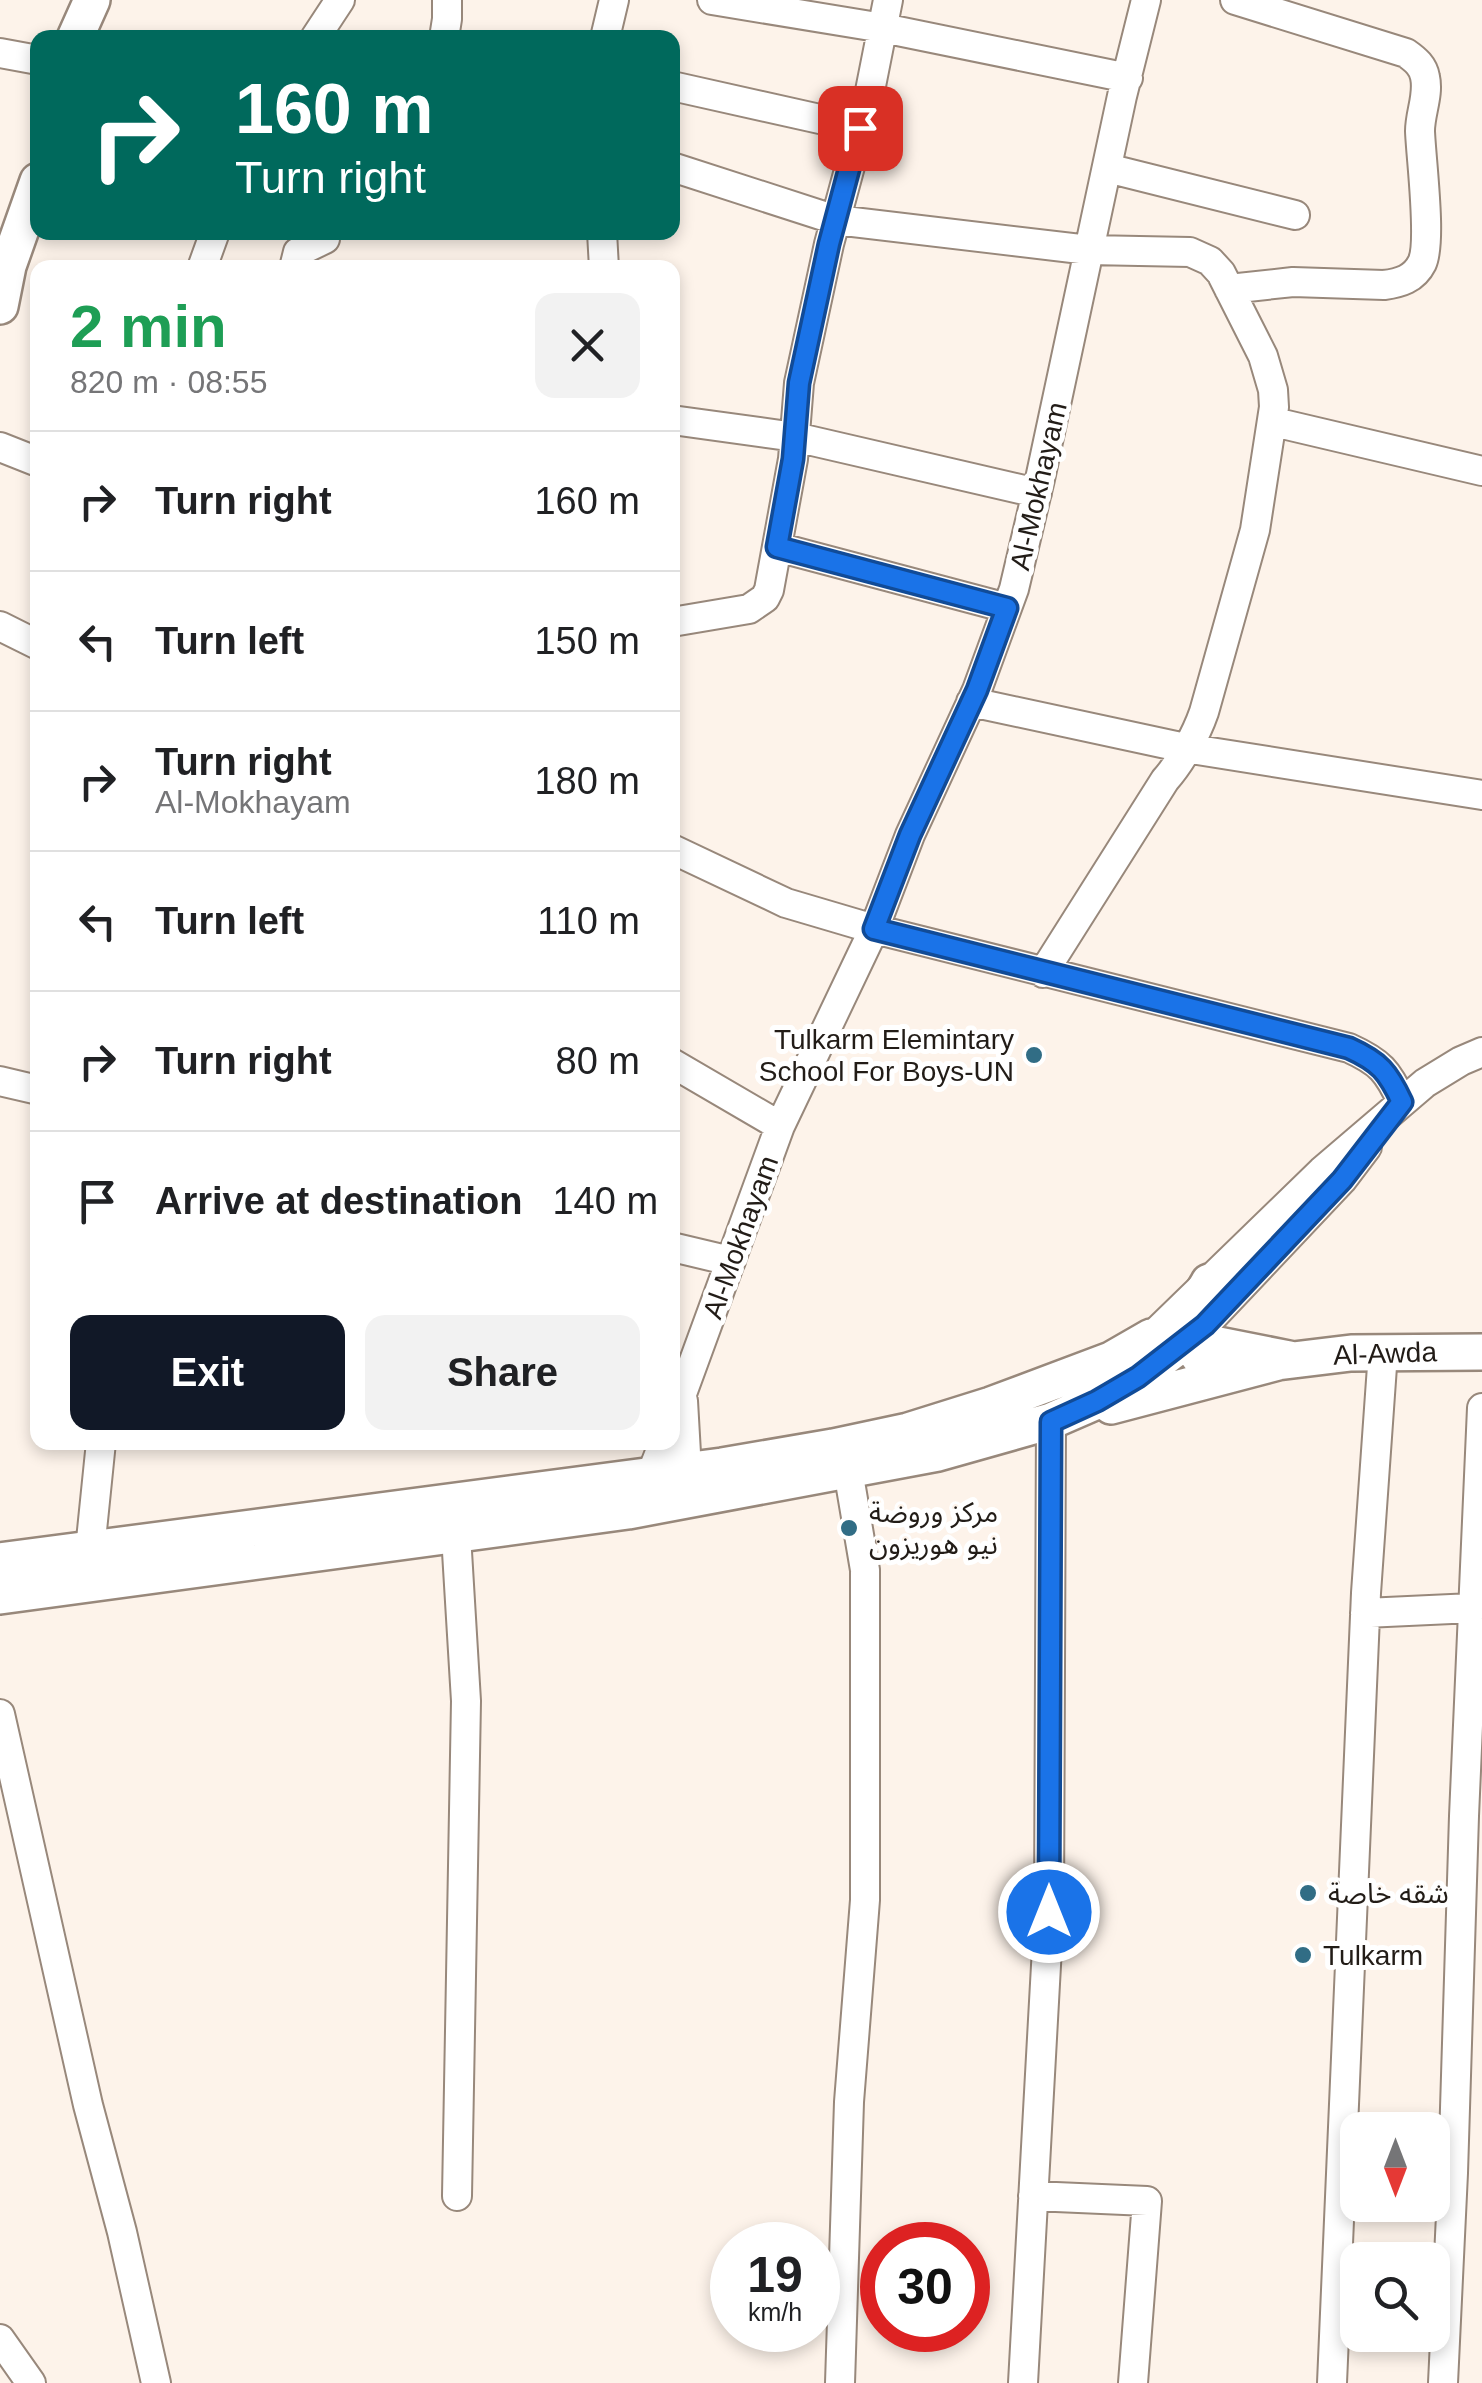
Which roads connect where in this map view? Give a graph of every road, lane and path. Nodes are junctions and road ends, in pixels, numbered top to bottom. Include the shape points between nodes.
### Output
1 (92, 0) edge
2 (340, 0) edge
3 (447, 0) edge
4 (614, 0) edge
5 (712, 0) edge
6 (888, 0) edge
7 (1146, 0) edge
8 (1235, 0) edge
9 (882, 28) junction
10 (79, 30) edge
11 (320, 30) edge
12 (445, 30) edge
13 (608, 30) edge
14 (0, 53) edge
15 (30, 59) edge
16 (1128, 78) junction
17 (680, 88) edge
18 (860, 128) junction
19 (1107, 168) junction
20 (680, 170) edge
21 (30, 204) edge
22 (1295, 216) dead end
23 (836, 220) junction
24 (319, 240) edge
25 (1089, 250) junction
26 (296, 260) edge
27 (1230, 289) junction
28 (0, 306) edge
29 (680, 421) edge
30 (1274, 422) junction
31 (795, 437) junction
32 (0, 447) edge
33 (30, 459) edge
34 (1482, 471) edge
35 (1037, 494) junction
36 (777, 547) junction
37 (1007, 608) junction
38 (680, 621) edge
39 (0, 626) edge
40 (30, 642) edge
41 (971, 702) junction
42 (1196, 745) junction
43 (1482, 796) edge
44 (680, 853) edge
45 (874, 929) junction
46 (1043, 973) junction
47 (1482, 1052) edge
48 (680, 1068) edge
49 (0, 1081) edge
50 (30, 1088) edge
51 (1402, 1102) junction
52 (780, 1126) junction
53 (680, 1249) edge
54 (731, 1261) junction
55 (1209, 1282) junction
56 (1151, 1337) junction
57 (1188, 1339) junction
58 (1383, 1352) junction
59 (1482, 1352) edge
60 (1289, 1360) junction
61 (683, 1394) junction
62 (680, 1401) edge
63 (1482, 1408) edge
64 (1051, 1422) junction
65 (101, 1450) edge
66 (661, 1450) edge
67 (848, 1470) junction
68 (651, 1476) junction
69 (682, 1486) junction
70 (456, 1535) junction
71 (90, 1550) junction
72 (0, 1562) edge
73 (0, 1596) edge
74 (1476, 1597) edge
75 (1365, 1613) junction
76 (0, 1714) edge
77 (1473, 1816) edge
78 (457, 2196) dead end
79 (1033, 2196) junction
80 (1348, 2242) edge
81 (1447, 2242) edge
82 (0, 2339) edge
83 (1340, 2346) edge
84 (1442, 2352) edge
85 (31, 2383) edge
86 (156, 2383) edge
87 (840, 2383) edge
88 (1023, 2383) edge
89 (1133, 2383) edge
90 (1332, 2383) edge
91 (1443, 2383) edge

1 - 10 main road
2 - 11 street
3 - 12 street
4 - 13 street
5 - 9 street
6 - 9 street
7 - 16 street, Al-Mokhayam
8 - 27 street via 1416,60 1426,81 1420,128 1426,247 1420,268 1396,284 1293,282
9 - 16 street
9 - 18 street
14 - 15 street
16 - 19 street, Al-Mokhayam
17 - 18 street
18 - 23 street
19 - 22 street
19 - 25 street, Al-Mokhayam
20 - 23 street
21 - 28 main road
23 - 25 street
23 - 31 street via 799,383
24 - 26 street
25 - 27 street via 1190,252 1210,262
25 - 35 street, Al-Mokhayam
27 - 30 street via 1269,373
29 - 31 street
30 - 34 street
30 - 42 street via 1256,530
31 - 35 street
31 - 36 street
32 - 33 street
35 - 37 street, Al-Mokhayam
36 - 37 street
36 - 38 street via 769,590 758,605
37 - 41 street, Al-Mokhayam
39 - 40 street
41 - 42 street
41 - 45 street, Al-Mokhayam
42 - 43 street
42 - 46 street via 1165,780
44 - 45 street via 786,902
45 - 46 street
45 - 52 street, Al-Mokhayam
46 - 51 street via 1349,1048 1380,1065
47 - 51 street
48 - 52 street
49 - 50 street
51 - 55 street
51 - 57 street via 1342,1180
52 - 54 street, Al-Mokhayam
53 - 54 street
54 - 61 street, Al-Mokhayam
55 - 56 street
55 - 57 main road via 1190,1316
56 - 57 main road
56 - 69 main road via 1111,1360 991,1405
57 - 60 main road via 1200,1358 1226,1366
57 - 64 main road via 1138,1377
58 - 59 main road, Al-Awda
58 - 60 main road, Al-Awda
58 - 75 street
60 - 64 main road
61 - 62 street, Al-Mokhayam
61 - 69 street
63 - 74 street
64 - 67 main road
64 - 79 street via 1049,1912
65 - 71 street
66 - 68 street
67 - 69 main road
67 - 87 street via 866,1570 865,1900 849,2102
68 - 69 main road
68 - 71 main road
69 - 70 main road
70 - 73 main road
70 - 78 street via 466,1700
71 - 72 main road
74 - 75 street
74 - 77 street
75 - 80 street
76 - 86 street
77 - 81 street
79 - 88 street
79 - 89 street via 1147,2201
82 - 85 street
83 - 90 street
84 - 91 street

